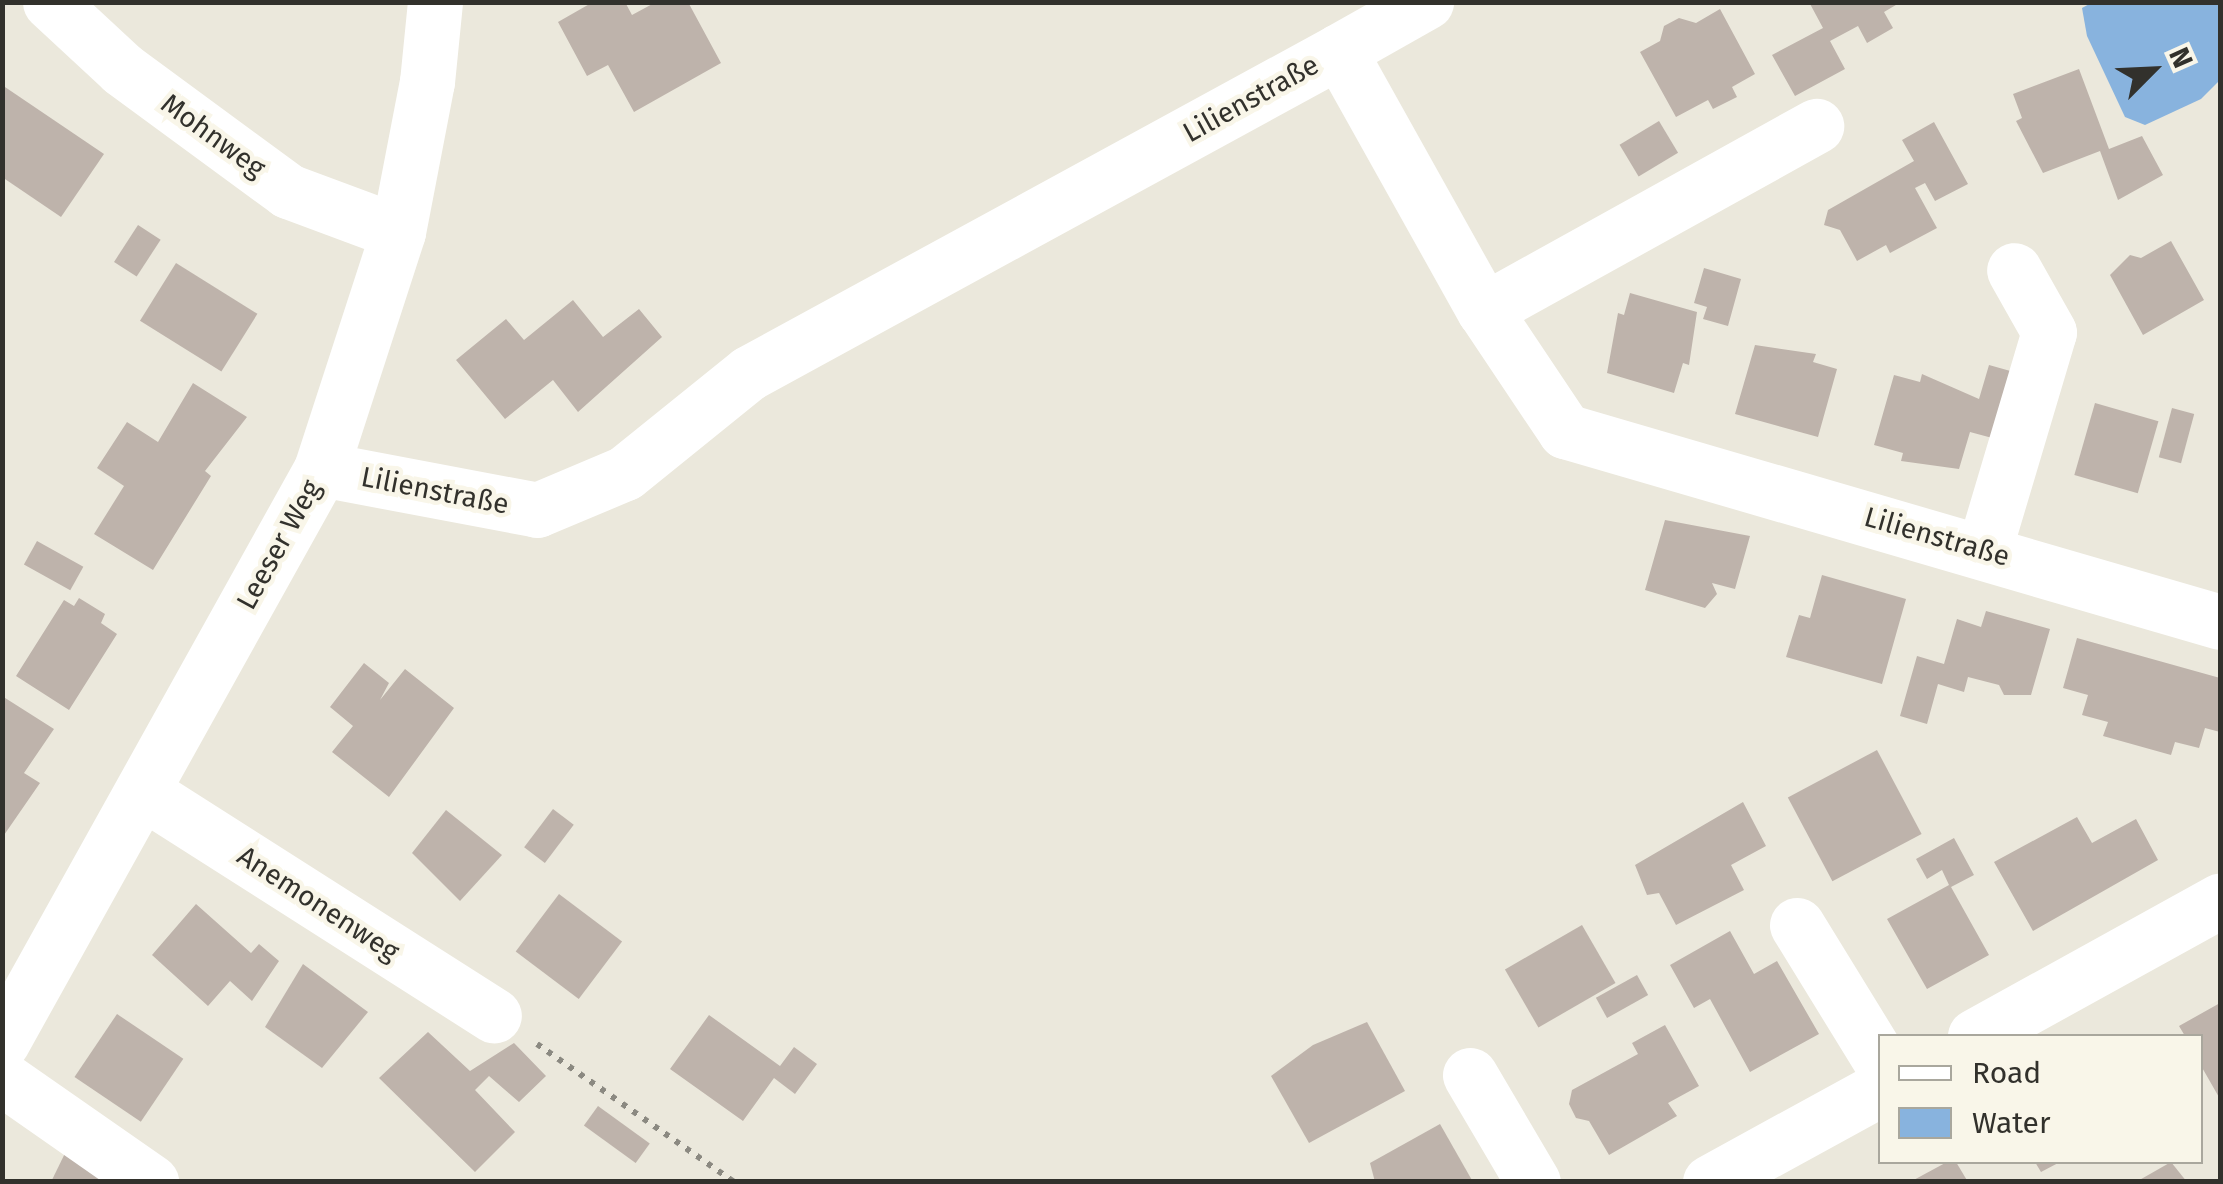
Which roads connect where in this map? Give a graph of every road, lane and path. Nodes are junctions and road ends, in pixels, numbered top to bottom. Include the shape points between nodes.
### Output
1 (50, 2) edge
2 (435, 2) edge
3 (1426, 2) edge
4 (1339, 50) junction
5 (1816, 126) dead end
6 (398, 232) junction
7 (2014, 270) dead end
8 (1484, 310) junction
9 (321, 469) junction
10 (1984, 550) junction
11 (2220, 622) edge
12 (143, 792) junction
13 (2220, 901) edge
14 (1797, 925) dead end
15 (494, 1016) dead end
16 (1979, 1034) edge
17 (2, 1042) edge
18 (1878, 1057) edge
19 (1470, 1075) dead end
20 (588, 1076) dead end
21 (2, 1078) edge
22 (1878, 1089) edge
23 (1738, 1175) edge
24 (151, 1182) edge
25 (734, 1182) edge
26 (1532, 1182) edge

1 - 6 street, Mohnweg via 122,69 288,191
2 - 6 street, Leeser Weg via 428,82
3 - 4 street
4 - 8 street, Lilienstraße
4 - 9 street, Lilienstraße via 749,374 625,473 537,510
5 - 8 street
6 - 9 street, Leeser Weg
7 - 10 street via 2049,332
8 - 10 street, Lilienstraße via 1565,430
9 - 12 street, Leeser Weg
10 - 11 street, Lilienstraße
12 - 15 street, Anemonenweg
12 - 17 street, Leeser Weg
13 - 16 street
14 - 18 street
19 - 26 street
20 - 25 path
21 - 24 street
22 - 23 street

